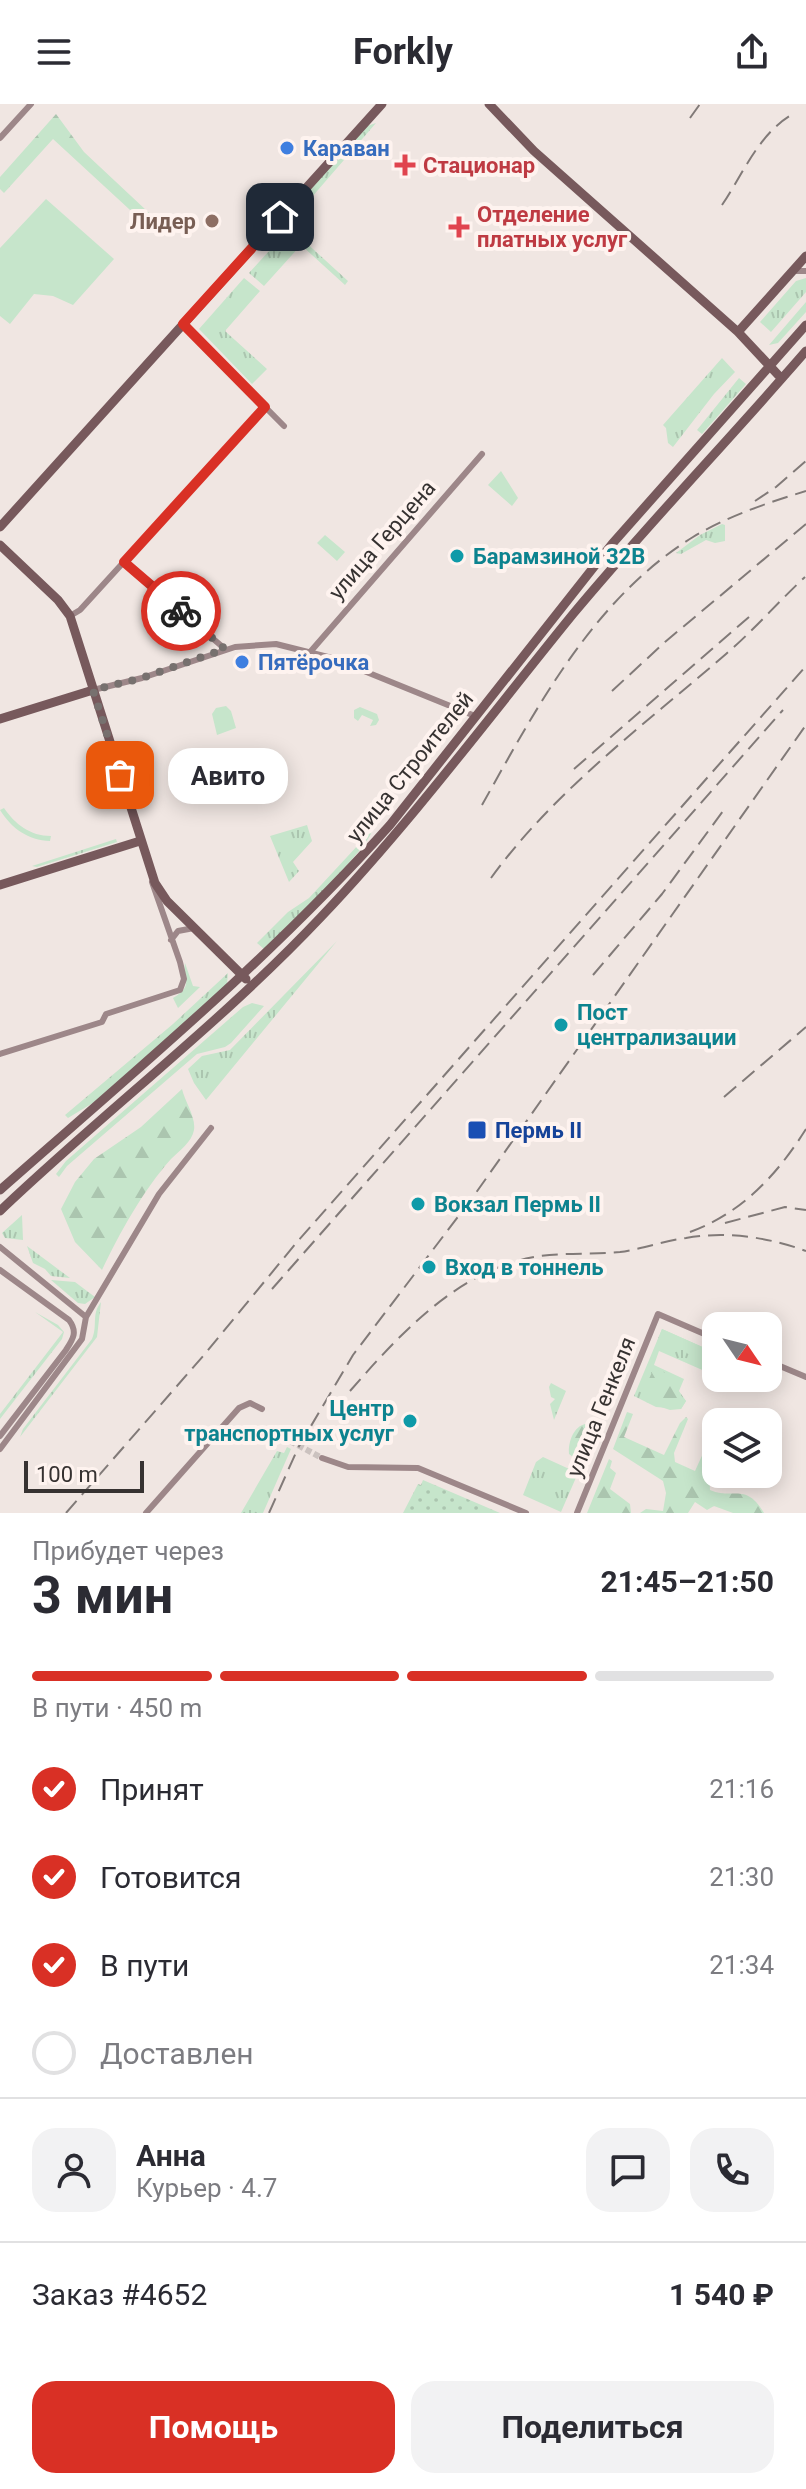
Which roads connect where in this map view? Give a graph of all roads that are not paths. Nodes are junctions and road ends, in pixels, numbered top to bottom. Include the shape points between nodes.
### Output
1 (31, 104) edge
2 (382, 104) edge
3 (489, 104) edge
4 (0, 138) edge
5 (806, 256) edge
6 (793, 271) junction
7 (806, 271) edge
8 (183, 324) junction
9 (806, 325) edge
10 (738, 332) junction
11 (804, 354) edge
12 (769, 364) junction
13 (781, 378) junction
14 (265, 407) junction
15 (284, 426) dead end
16 (482, 454) dead end
17 (0, 527) edge
18 (0, 545) edge
19 (124, 562) junction
20 (70, 616) junction
21 (225, 649) junction
22 (311, 651) junction
23 (93, 690) junction
24 (475, 716) junction
25 (0, 719) edge
26 (140, 841) junction
27 (150, 871) junction
28 (0, 885) edge
29 (179, 913) junction
30 (166, 926) junction
31 (194, 928) junction
32 (171, 940) junction
33 (242, 976) junction
34 (253, 984) junction
35 (0, 1054) edge
36 (211, 1128) dead end
37 (1, 1189) edge
38 (0, 1211) edge
39 (0, 1247) edge
40 (0, 1270) edge
41 (86, 1317) junction
42 (702, 1333) edge
43 (782, 1367) edge
44 (806, 1377) edge
45 (262, 1409) dead end
46 (0, 1436) edge
47 (0, 1449) edge
48 (322, 1458) tunnel mouth
49 (146, 1513) edge
50 (526, 1513) edge
51 (577, 1513) edge

1 - 4 street
2 - 8 main road
3 - 10 main road via 534,151
5 - 6 main road
6 - 7 street
6 - 10 main road
8 - 14 street
8 - 17 main road
9 - 12 main road, улица Строителей
10 - 12 main road
11 - 13 main road, улица Строителей
12 - 13 main road
12 - 24 main road, улица Строителей via 622,532
13 - 34 main road, улица Строителей via 584,601 403,825
14 - 15 street
14 - 19 street
16 - 22 street, улица Герцена
18 - 20 main road
19 - 20 street
19 - 21 street
20 - 23 main road
21 - 22 street via 276,644
21 - 23 street
22 - 24 street
23 - 25 main road
23 - 26 main road
24 - 33 main road, улица Строителей via 353,867
26 - 27 main road
26 - 28 main road
27 - 29 main road
27 - 30 street
29 - 30 street via 177,923
29 - 31 main road
30 - 32 street
31 - 32 street via 178,931
31 - 33 main road
32 - 35 street via 184,979 170,994
33 - 34 main road
33 - 37 main road, улица Строителей
34 - 38 main road, улица Строителей
36 - 41 street via 159,1194
39 - 41 street
40 - 46 street via 75,1328 66,1350
41 - 47 street via 82,1339
42 - 51 street, улица Генкеля via 658,1314
43 - 44 street
45 - 49 street via 250,1403 239,1408
48 - 50 street via 354,1467 418,1468

